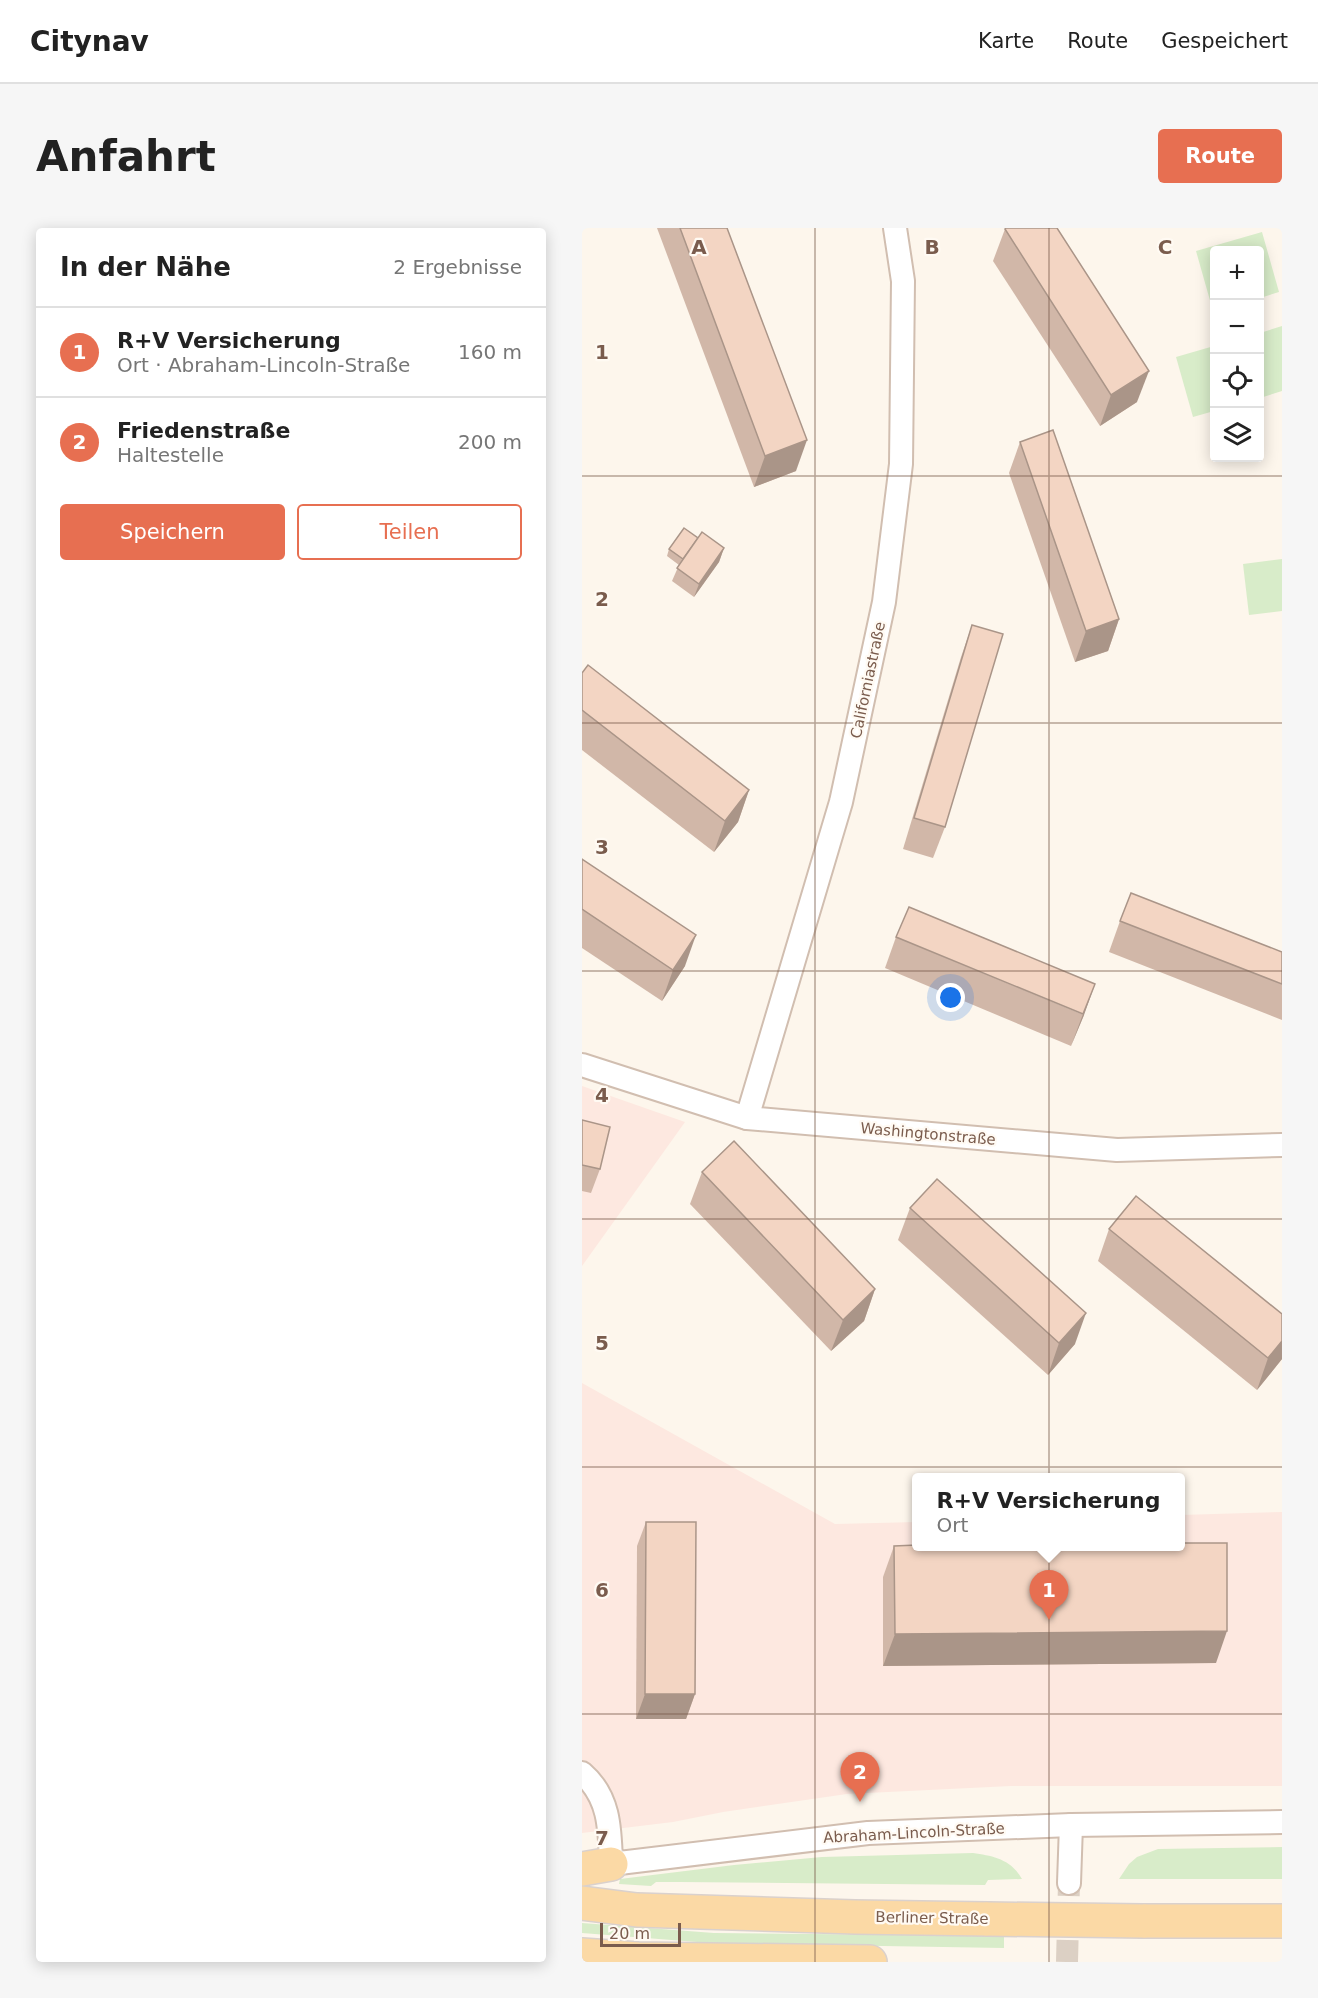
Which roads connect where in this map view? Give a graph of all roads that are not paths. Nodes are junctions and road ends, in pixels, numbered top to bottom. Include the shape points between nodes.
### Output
1 (896, 228) edge
2 (582, 1065) edge
3 (747, 1119) junction
4 (1282, 1145) edge
5 (582, 1773) edge
6 (1282, 1822) edge
7 (1071, 1825) junction
8 (597, 1866) edge
9 (1069, 1883) tunnel mouth
10 (582, 1903) edge
11 (1282, 1921) edge
12 (582, 1955) edge
13 (643, 1960) edge
14 (870, 1962) edge

1 - 3 street, Californiastraße via 903,281 901,464 884,602 841,802
2 - 3 street, Washingtonstraße
3 - 4 street, Washingtonstraße via 1117,1150
5 - 8 street, Abraham-Lincoln-Straße via 602,1801 609,1819
6 - 7 street, Abraham-Lincoln-Straße
7 - 8 street, Abraham-Lincoln-Straße via 868,1833
7 - 9 street
10 - 11 main road, Berliner Straße, bridge via 637,1910 855,1917
12 - 13 main road
13 - 14 main road

